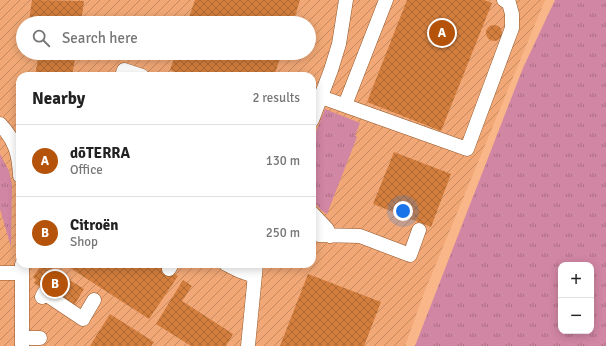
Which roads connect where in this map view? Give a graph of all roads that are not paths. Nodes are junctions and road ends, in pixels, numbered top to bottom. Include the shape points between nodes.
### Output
1 (346, 0) edge
2 (386, 0) edge
3 (504, 0) edge
4 (321, 97) junction
5 (345, 105) junction
6 (316, 110) edge
7 (0, 124) edge
8 (0, 140) edge
9 (16, 152) edge
10 (16, 158) edge
11 (316, 217) edge
12 (335, 222) dead end
13 (419, 230) dead end
14 (316, 232) edge
15 (330, 236) junction
16 (22, 268) edge
17 (234, 268) edge
18 (256, 270) edge
19 (0, 273) edge
20 (42, 297) dead end
21 (94, 300) dead end
22 (40, 338) dead end
23 (22, 342) edge
24 (248, 346) edge

1 - 4 street via 339,44
2 - 5 street
3 - 5 street via 509,3 512,28 467,149
4 - 5 street
4 - 6 street
7 - 9 street via 11,138
8 - 10 street
11 - 15 street
12 - 15 street
13 - 15 street via 410,255 360,236
14 - 15 street via 319,235
16 - 19 street
16 - 23 street
17 - 18 street via 240,271
18 - 24 street
20 - 21 street via 44,293 60,306 83,318
22 - 23 street

